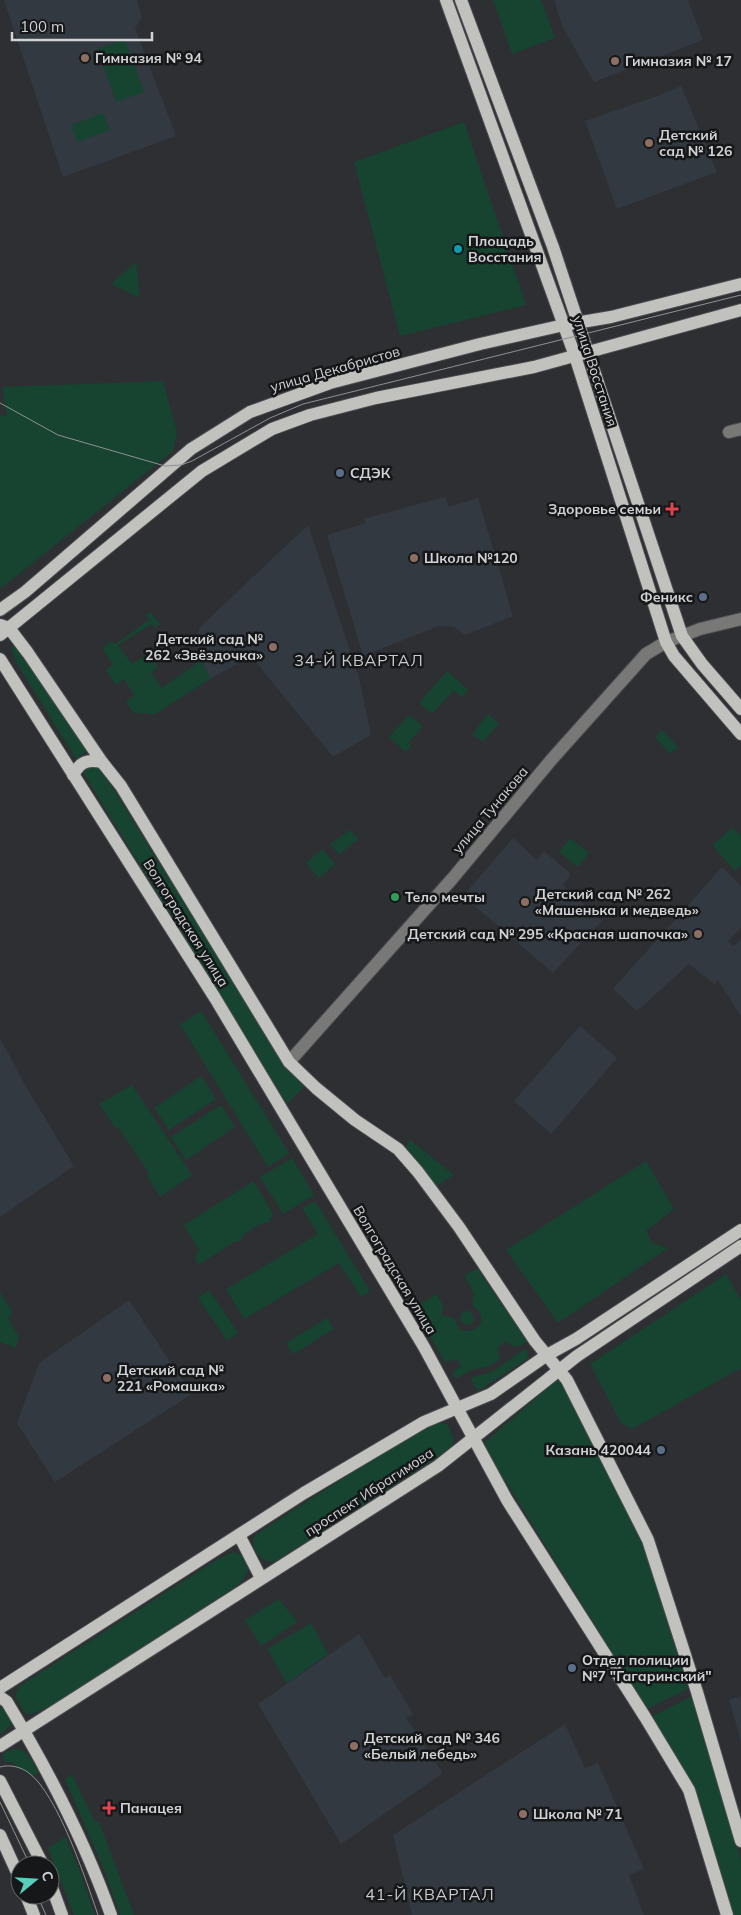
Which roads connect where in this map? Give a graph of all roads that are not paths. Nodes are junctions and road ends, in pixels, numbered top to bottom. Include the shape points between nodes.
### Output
1 (446, 0) edge
2 (461, 0) edge
3 (741, 284) edge
4 (741, 310) edge
5 (578, 323) junction
6 (564, 326) junction
7 (588, 351) junction
8 (575, 356) junction
9 (0, 610) edge
10 (741, 619) edge
11 (3, 629) edge
12 (682, 636) junction
13 (666, 642) junction
14 (0, 659) edge
15 (741, 710) edge
16 (741, 734) edge
17 (102, 762) junction
18 (72, 775) junction
19 (289, 1062) junction
20 (741, 1230) edge
21 (741, 1246) edge
22 (547, 1355) junction
23 (560, 1371) junction
24 (457, 1408) junction
25 (473, 1439) junction
26 (239, 1535) junction
27 (261, 1578) junction
28 (0, 1688) edge
29 (0, 1698) edge
30 (24, 1731) junction
31 (0, 1746) edge
32 (0, 1781) edge
33 (0, 1836) edge
34 (741, 1841) edge
35 (38, 1855) edge
36 (10, 1858) edge
37 (110, 1915) edge
38 (727, 1915) edge

1 - 6 main road, улица Восстания
2 - 5 main road, улица Восстания
3 - 5 main road, улица Декабристов
4 - 7 main road
5 - 6 main road, улица Декабристов
5 - 7 main road, улица Восстания
6 - 8 main road, улица Восстания
6 - 9 main road, улица Декабристов via 330,383 250,412 191,449
7 - 8 main road
7 - 12 main road, улица Восстания
8 - 11 main road via 493,376 376,398 310,415 272,429 194,476
8 - 13 main road, улица Восстания
10 - 12 street, улица Тунакова
11 - 17 main road, Волгоградская улица
12 - 13 street, улица Тунакова
12 - 15 main road, улица Восстания
13 - 16 main road, улица Восстания via 674,656
13 - 19 street, улица Тунакова via 646,654
14 - 18 main road, Волгоградская улица
17 - 18 main road via 90,759 77,767
17 - 19 main road, Волгоградская улица via 132,804
18 - 24 main road, Волгоградская улица via 215,998
19 - 22 main road, Волгоградская улица via 355,1120 398,1149 459,1227
20 - 22 main road
21 - 23 main road, проспект Ибрагимова via 577,1356
22 - 23 main road, Волгоградская улица
22 - 24 main road via 491,1394
23 - 25 main road, проспект Ибрагимова
23 - 34 main road, Волгоградская улица via 648,1540
24 - 25 main road, Волгоградская улица
24 - 26 main road via 424,1422 304,1492
25 - 27 main road, проспект Ибрагимова via 438,1466
25 - 38 main road, Волгоградская улица via 507,1500 689,1790
26 - 27 main road
26 - 28 main road
27 - 30 main road, проспект Ибрагимова
29 - 30 main road via 7,1702
30 - 31 main road, проспект Ибрагимова
30 - 37 main road via 76,1826
32 - 35 main road
33 - 36 main road

